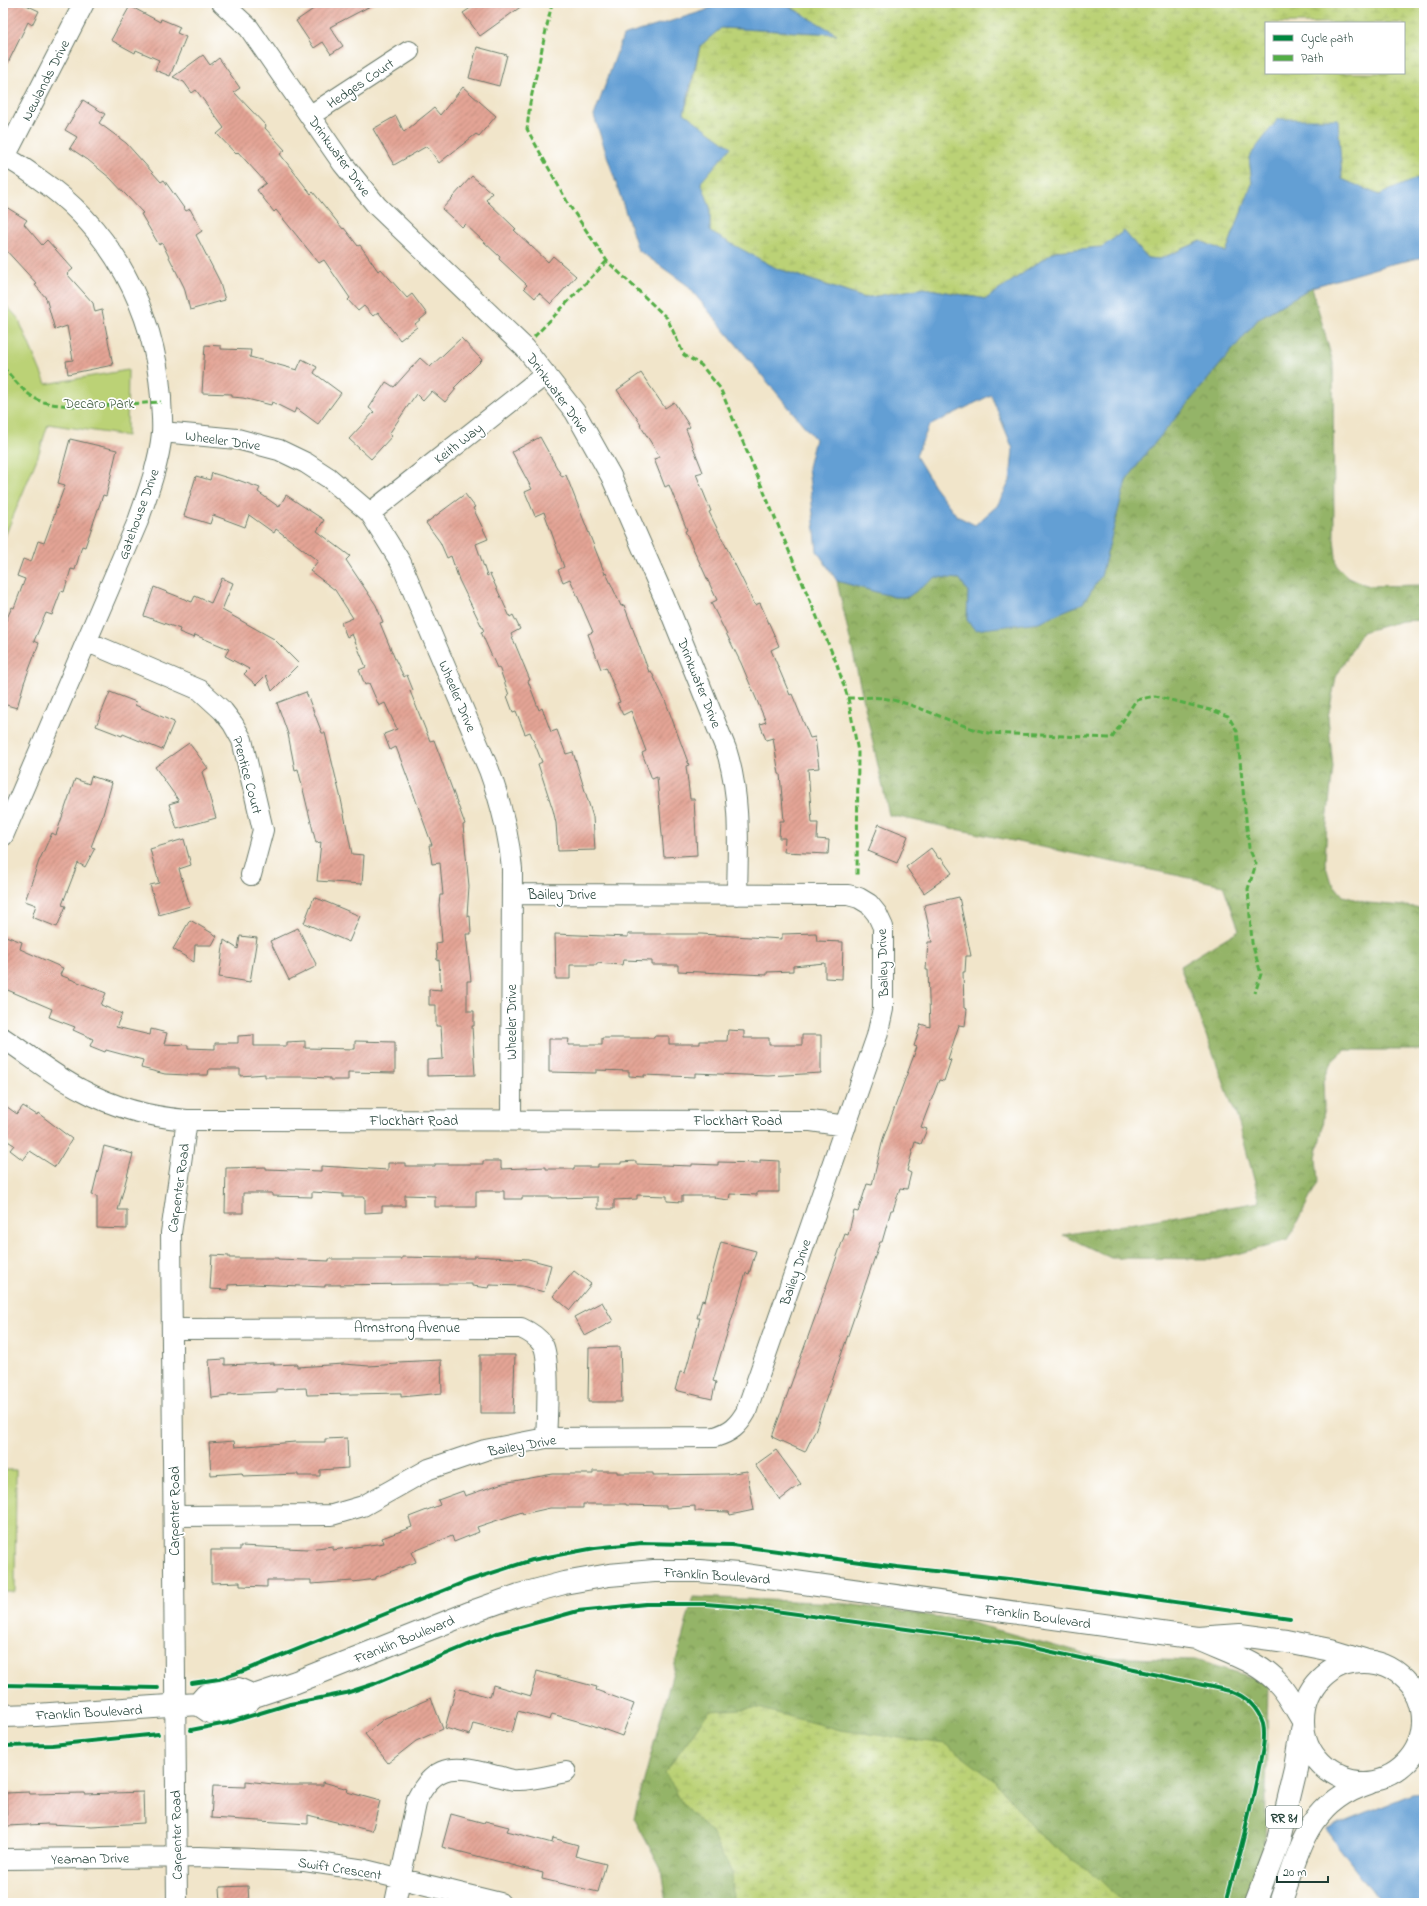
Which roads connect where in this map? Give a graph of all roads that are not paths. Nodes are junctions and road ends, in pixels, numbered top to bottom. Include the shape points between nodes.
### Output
1 (84, 3) edge
2 (222, 3) edge
3 (409, 51) dead end
4 (311, 115) junction
5 (4, 157) edge
6 (546, 374) junction
7 (162, 432) junction
8 (370, 513) junction
9 (88, 642) junction
10 (4, 833) edge
11 (251, 875) dead end
12 (512, 894) junction
13 (737, 894) junction
14 (3, 1038) edge
15 (187, 1120) junction
16 (511, 1120) junction
17 (846, 1126) junction
18 (172, 1329) junction
19 (546, 1438) junction
20 (174, 1516) junction
21 (1197, 1638) junction
22 (1364, 1660) junction
23 (175, 1706) junction
24 (3, 1716) edge
25 (1302, 1724) junction
26 (566, 1772) dead end
27 (1369, 1782) junction
28 (176, 1858) junction
29 (3, 1859) edge
30 (400, 1878) junction
31 (177, 1903) edge
32 (394, 1903) edge
33 (500, 1903) edge
34 (1255, 1903) edge
35 (1280, 1903) edge

1 - 5 street, Newlands Drive
2 - 4 street, Drinkwater Drive via 249,28
3 - 4 street, Hedges Court
4 - 6 street, Drinkwater Drive via 343,164 377,206 525,348
5 - 7 street, Gatehouse Drive via 50,186 69,202 101,236 123,271 143,311 154,350 159,376
6 - 8 street, Keith Way
6 - 13 street, Drinkwater Drive via 575,412 611,476 720,734 732,768 736,792
7 - 8 street, Wheeler Drive via 237,439 279,450 329,478
7 - 9 street, Gatehouse Drive via 158,457 145,501
8 - 12 street, Wheeler Drive via 404,569 499,798 510,842
9 - 10 street, Gatehouse Drive
9 - 11 street, Prentice Court via 194,687 211,699 233,724 242,740 262,830
12 - 13 street, Bailey Drive
12 - 16 street, Wheeler Drive
13 - 17 street, Bailey Drive via 848,895 869,904 877,914 883,927 883,1009 877,1036
14 - 15 street, Flockhart Road via 88,1093 137,1113
15 - 16 street, Flockhart Road
15 - 18 street, Carpenter Road via 171,1233
16 - 17 street, Flockhart Road via 810,1121
17 - 19 street, Bailey Drive via 746,1412 738,1424 729,1433 715,1437
18 - 19 street, Armstrong Avenue via 521,1328 537,1338 546,1353
18 - 20 street, Carpenter Road
19 - 20 street, Bailey Drive via 485,1450 444,1464 363,1506 332,1515
20 - 23 street, Carpenter Road
21 - 22 main road, Franklin Boulevard via 1240,1634 1331,1650
21 - 23 main road, Franklin Boulevard via 738,1574 654,1571 608,1575 519,1595 254,1696 238,1690 206,1695 198,1704
21 - 25 main road, Franklin Boulevard via 1229,1654 1246,1658 1264,1669 1282,1686
22 - 25 main road via 1345,1663 1328,1671 1314,1684 1306,1701
22 - 27 main road via 1392,1668 1408,1680 1419,1697 1423,1717 1421,1737 1414,1754 1402,1768 1387,1778
23 - 24 main road, Franklin Boulevard
23 - 28 street, Carpenter Road
25 - 27 main road via 1307,1747 1318,1763 1332,1774 1350,1781
25 - 34 main road, RR 81 via 1296,1768 1279,1839
26 - 30 street via 517,1780 452,1767 435,1775 422,1788 417,1798
27 - 35 main road, RR 81 via 1352,1787 1317,1816 1307,1830
28 - 29 street, Yeaman Drive
28 - 30 street, Swift Crescent via 305,1861
28 - 31 street, Carpenter Road
30 - 32 street
30 - 33 street, Swift Crescent

